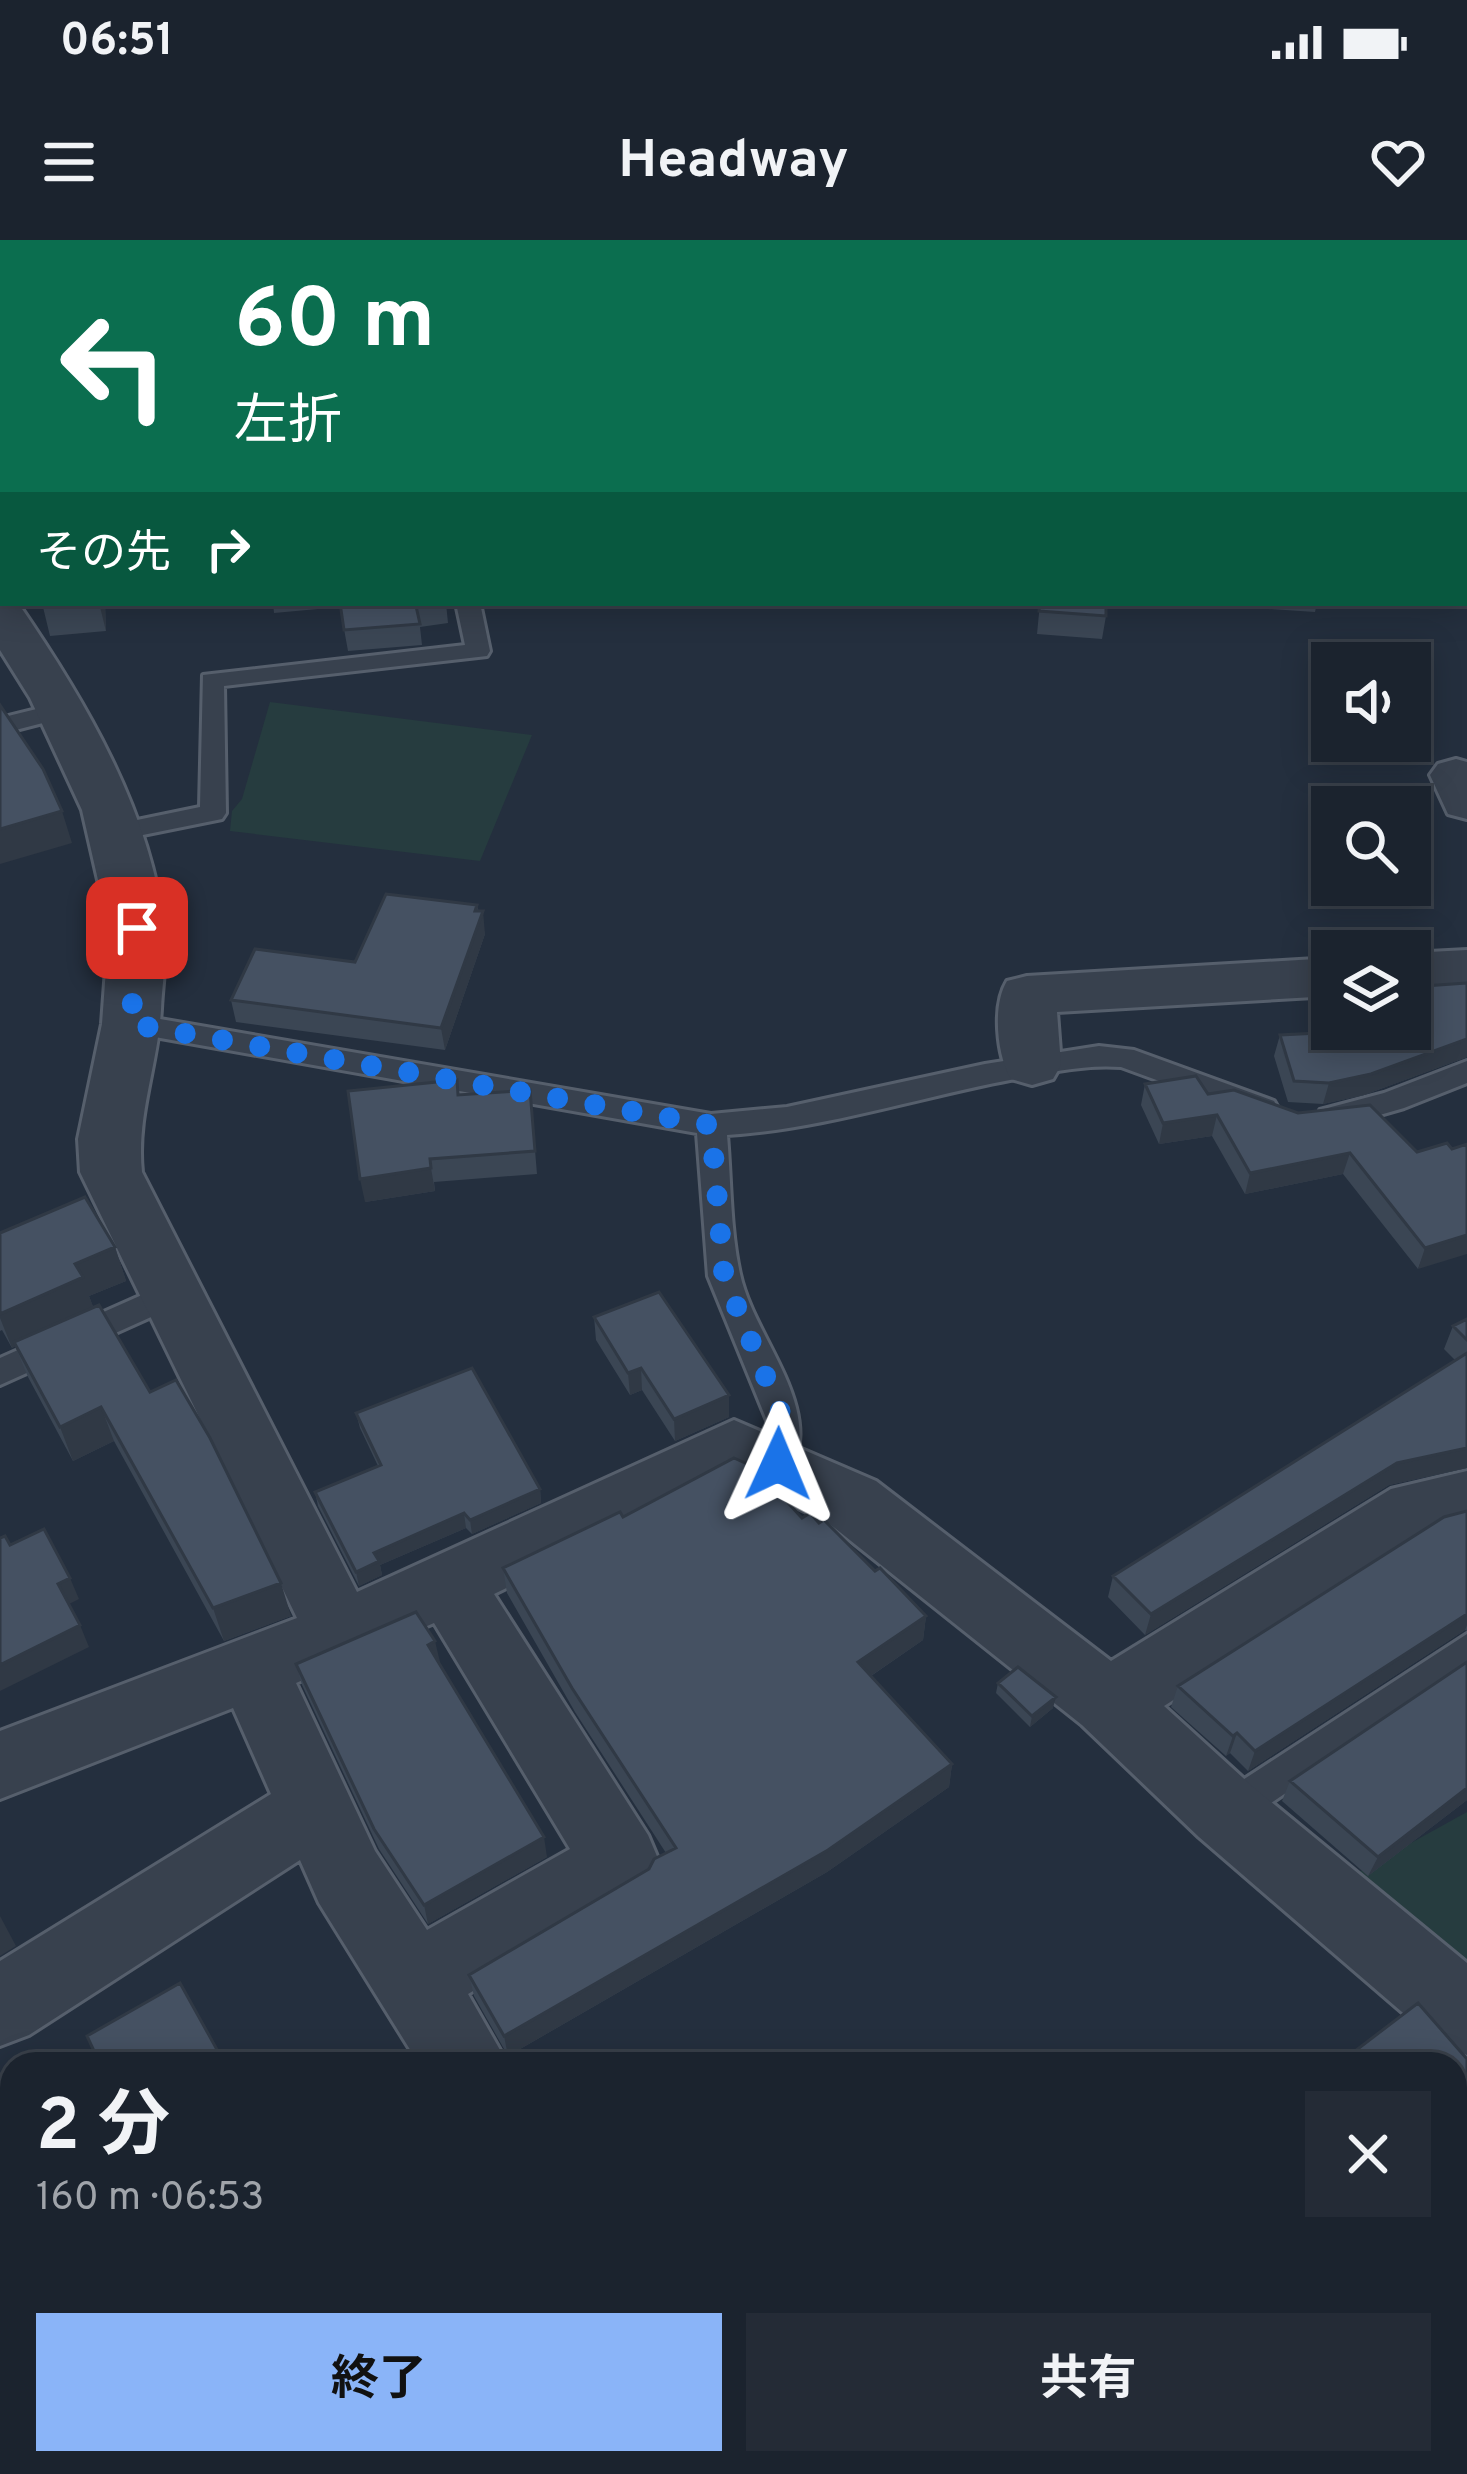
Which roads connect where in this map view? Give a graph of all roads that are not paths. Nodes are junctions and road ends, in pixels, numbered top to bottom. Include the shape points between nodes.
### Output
1 (469, 606) edge
2 (0, 612) edge
3 (61, 711) junction
4 (0, 726) edge
5 (113, 832) junction
6 (1467, 969) edge
7 (1431, 972) edge
8 (1311, 978) edge
9 (131, 1024) junction
10 (1032, 1065) junction
11 (1467, 1072) edge
12 (711, 1125) junction
13 (169, 1295) junction
14 (0, 1372) edge
15 (778, 1464) junction
16 (1467, 1499) edge
17 (449, 1584) junction
18 (341, 1633) junction
19 (1467, 1651) edge
20 (253, 1671) junction
21 (1108, 1702) junction
22 (0, 1765) edge
23 (315, 1808) junction
24 (1226, 1811) junction
25 (413, 1982) junction
26 (0, 2007) edge
27 (1467, 2015) edge
28 (458, 2052) edge

1 - 5 lane via 478,651 212,680 213,814
2 - 3 street
3 - 4 lane
3 - 5 street
5 - 9 street via 137,928
6 - 7 street
8 - 10 street via 1027,995
9 - 12 lane
9 - 13 street via 108,1138 111,1172
10 - 11 lane via 1124,1057 1298,1119 1351,1114
10 - 12 lane
12 - 15 lane via 724,1276 785,1423
13 - 14 lane
13 - 18 street
15 - 17 street via 734,1447
15 - 21 street via 851,1501
16 - 21 street via 1416,1509
17 - 18 street
17 - 25 street via 620,1861
18 - 20 street
19 - 24 lane
20 - 22 street
20 - 23 street
21 - 24 street
23 - 25 street via 346,1877
23 - 26 street
24 - 27 street
25 - 28 street

